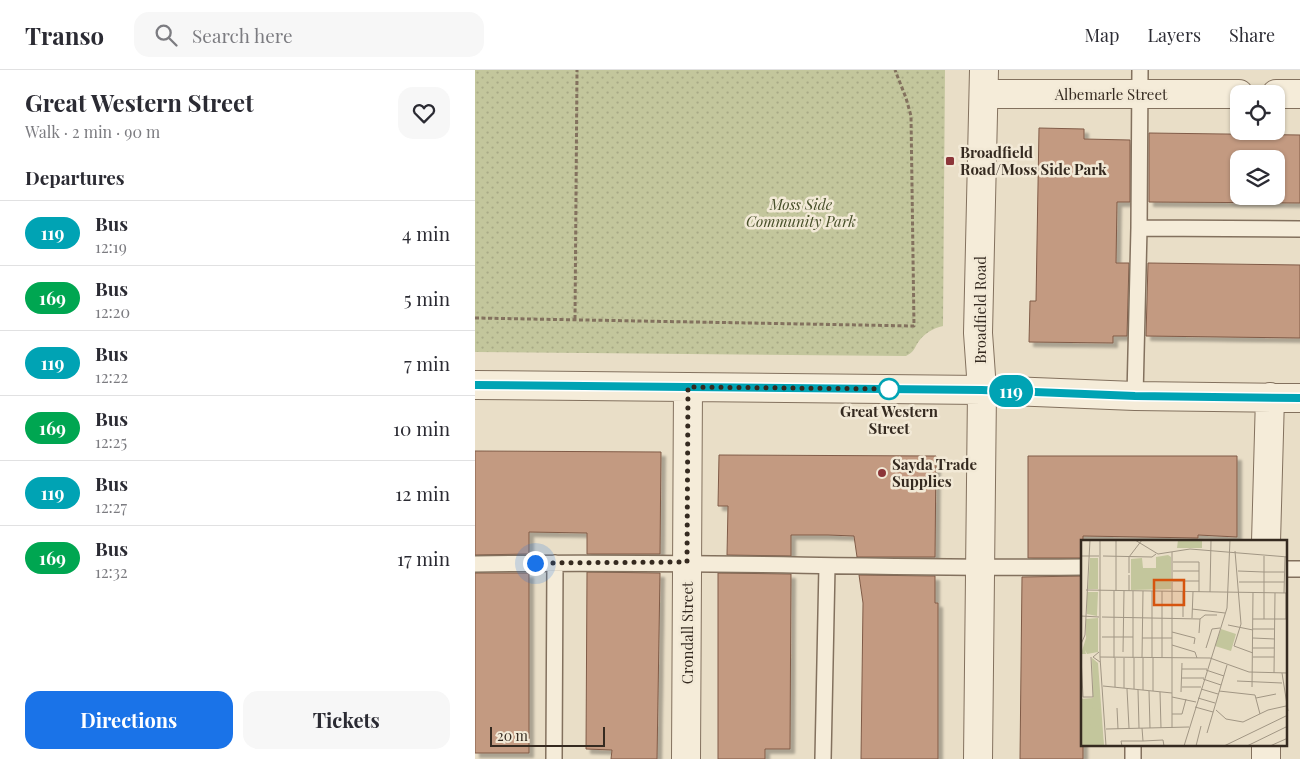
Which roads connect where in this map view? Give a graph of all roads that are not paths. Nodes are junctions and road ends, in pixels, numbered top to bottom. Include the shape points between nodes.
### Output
1 (984, 82) edge
2 (1140, 82) edge
3 (1230, 93) edge
4 (1285, 94) edge
5 (1300, 94) edge
6 (1139, 228) junction
7 (1300, 230) edge
8 (475, 385) edge
9 (688, 387) junction
10 (982, 390) junction
11 (1135, 396) junction
12 (1270, 397) junction
13 (1300, 398) edge
14 (1266, 540) edge
15 (555, 562) junction
16 (687, 562) junction
17 (475, 564) edge
18 (827, 566) junction
19 (979, 567) junction
20 (1081, 567) edge
21 (1287, 569) edge
22 (1300, 569) edge
23 (1133, 746) edge
24 (1266, 746) edge
25 (554, 759) edge
26 (686, 759) edge
27 (823, 759) edge
28 (978, 759) edge
29 (1133, 759) edge
30 (1266, 759) edge

1 - 2 street, Albemarle Street
1 - 10 street, Broadfield Road via 978,333
2 - 3 street, Albemarle Street
2 - 6 lane
4 - 5 street
6 - 7 lane
6 - 11 lane
8 - 9 street
9 - 10 street
9 - 16 street, Crondall Street
10 - 11 street
10 - 19 street, Broadfield Road
11 - 12 street
12 - 13 street
12 - 14 street
15 - 16 lane
15 - 17 lane
15 - 25 lane
16 - 18 lane
16 - 26 street, Crondall Street
18 - 19 lane
18 - 27 lane
19 - 20 lane
19 - 28 street, Broadfield Road
21 - 22 lane
23 - 29 lane
24 - 30 street

